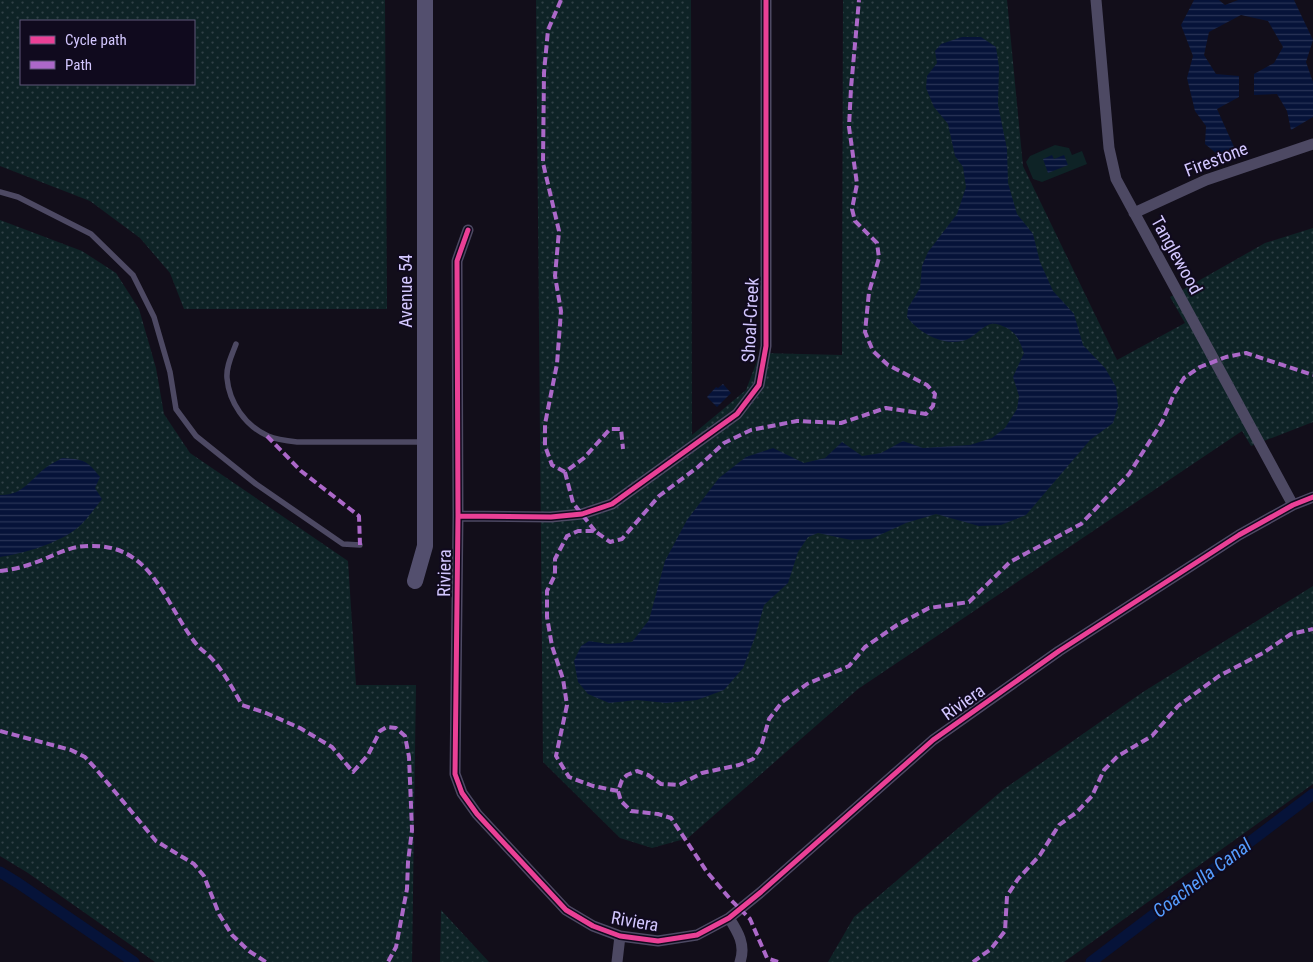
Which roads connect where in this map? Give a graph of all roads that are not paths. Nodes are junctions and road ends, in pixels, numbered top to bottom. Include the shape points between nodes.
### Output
1 (425, 0) edge
2 (766, 0) edge
3 (1096, 0) edge
4 (1313, 144) edge
5 (0, 192) edge
6 (1134, 213) junction
7 (468, 230) dead end
8 (236, 344) dead end
9 (425, 442) junction
10 (1313, 497) edge
11 (1293, 505) junction
12 (458, 516) junction
13 (360, 545) dead end
14 (415, 581) dead end
15 (728, 918) junction
16 (620, 936) junction
17 (617, 962) edge
18 (740, 962) edge

1 - 9 street, Avenue 54
2 - 12 street, Shoal-Creek via 766,346 759,385 737,414 612,504 582,514 551,517
3 - 6 street, Tanglewood via 1109,148 1116,179
4 - 6 street, Firestone via 1206,180
5 - 13 lane via 18,197 91,234 133,275 154,317 170,372 176,409 196,436 256,484 343,544
6 - 11 street, Tanglewood
7 - 12 street, Riviera via 457,261
8 - 9 lane via 227,377 233,404 250,425 267,436 298,442
9 - 14 street, Avenue 54 via 425,546
10 - 11 street, Riviera
11 - 15 street, Riviera via 1239,535 1059,651 933,740
12 - 16 street, Riviera via 455,774 462,794 566,910 593,926
15 - 16 street, Riviera via 697,935 658,941
15 - 18 street via 740,935
16 - 17 street

